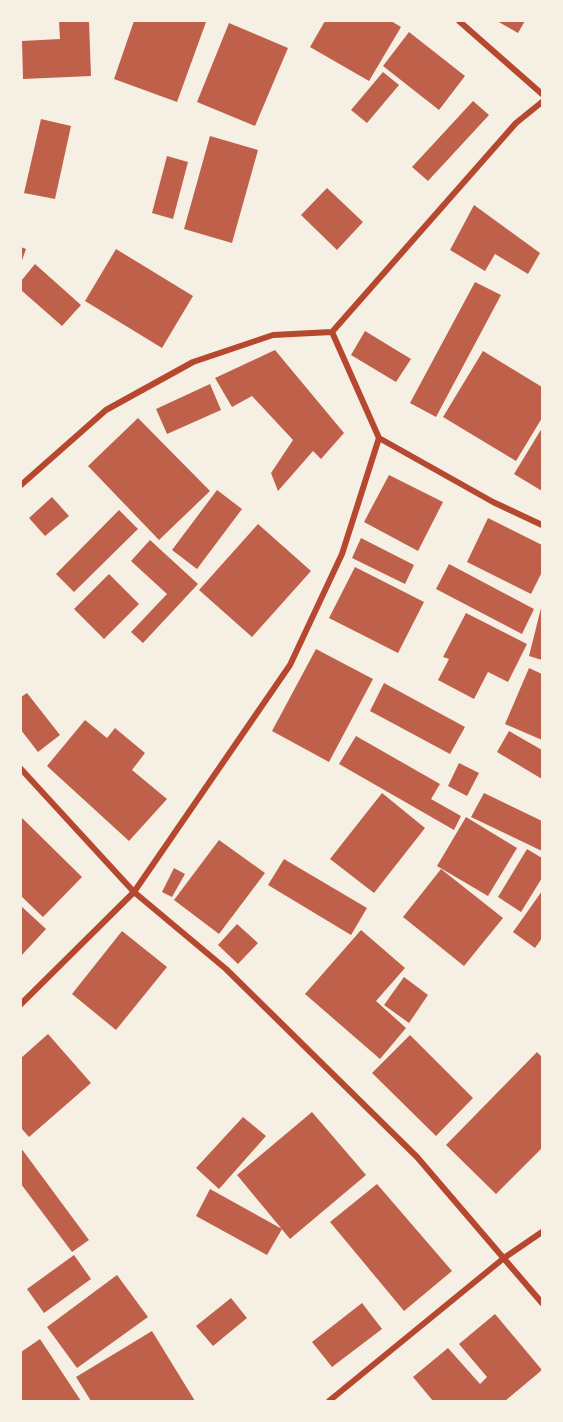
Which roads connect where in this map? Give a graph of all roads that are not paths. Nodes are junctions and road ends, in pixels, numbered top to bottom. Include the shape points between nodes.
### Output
1 (459, 21) edge
2 (542, 94) edge
3 (542, 102) edge
4 (332, 332) junction
5 (379, 438) junction
6 (21, 485) edge
7 (542, 525) edge
8 (21, 769) edge
9 (134, 892) junction
10 (21, 1004) edge
11 (542, 1232) edge
12 (504, 1258) junction
13 (542, 1303) edge
14 (329, 1401) edge

1 - 2 street
3 - 4 street via 516,123
4 - 5 street
4 - 6 street via 273,335 193,362 106,410
5 - 7 street
5 - 9 street via 342,554 290,665
8 - 9 street
9 - 10 street
9 - 12 street via 226,969 417,1157
11 - 12 street
12 - 13 street
12 - 14 street

